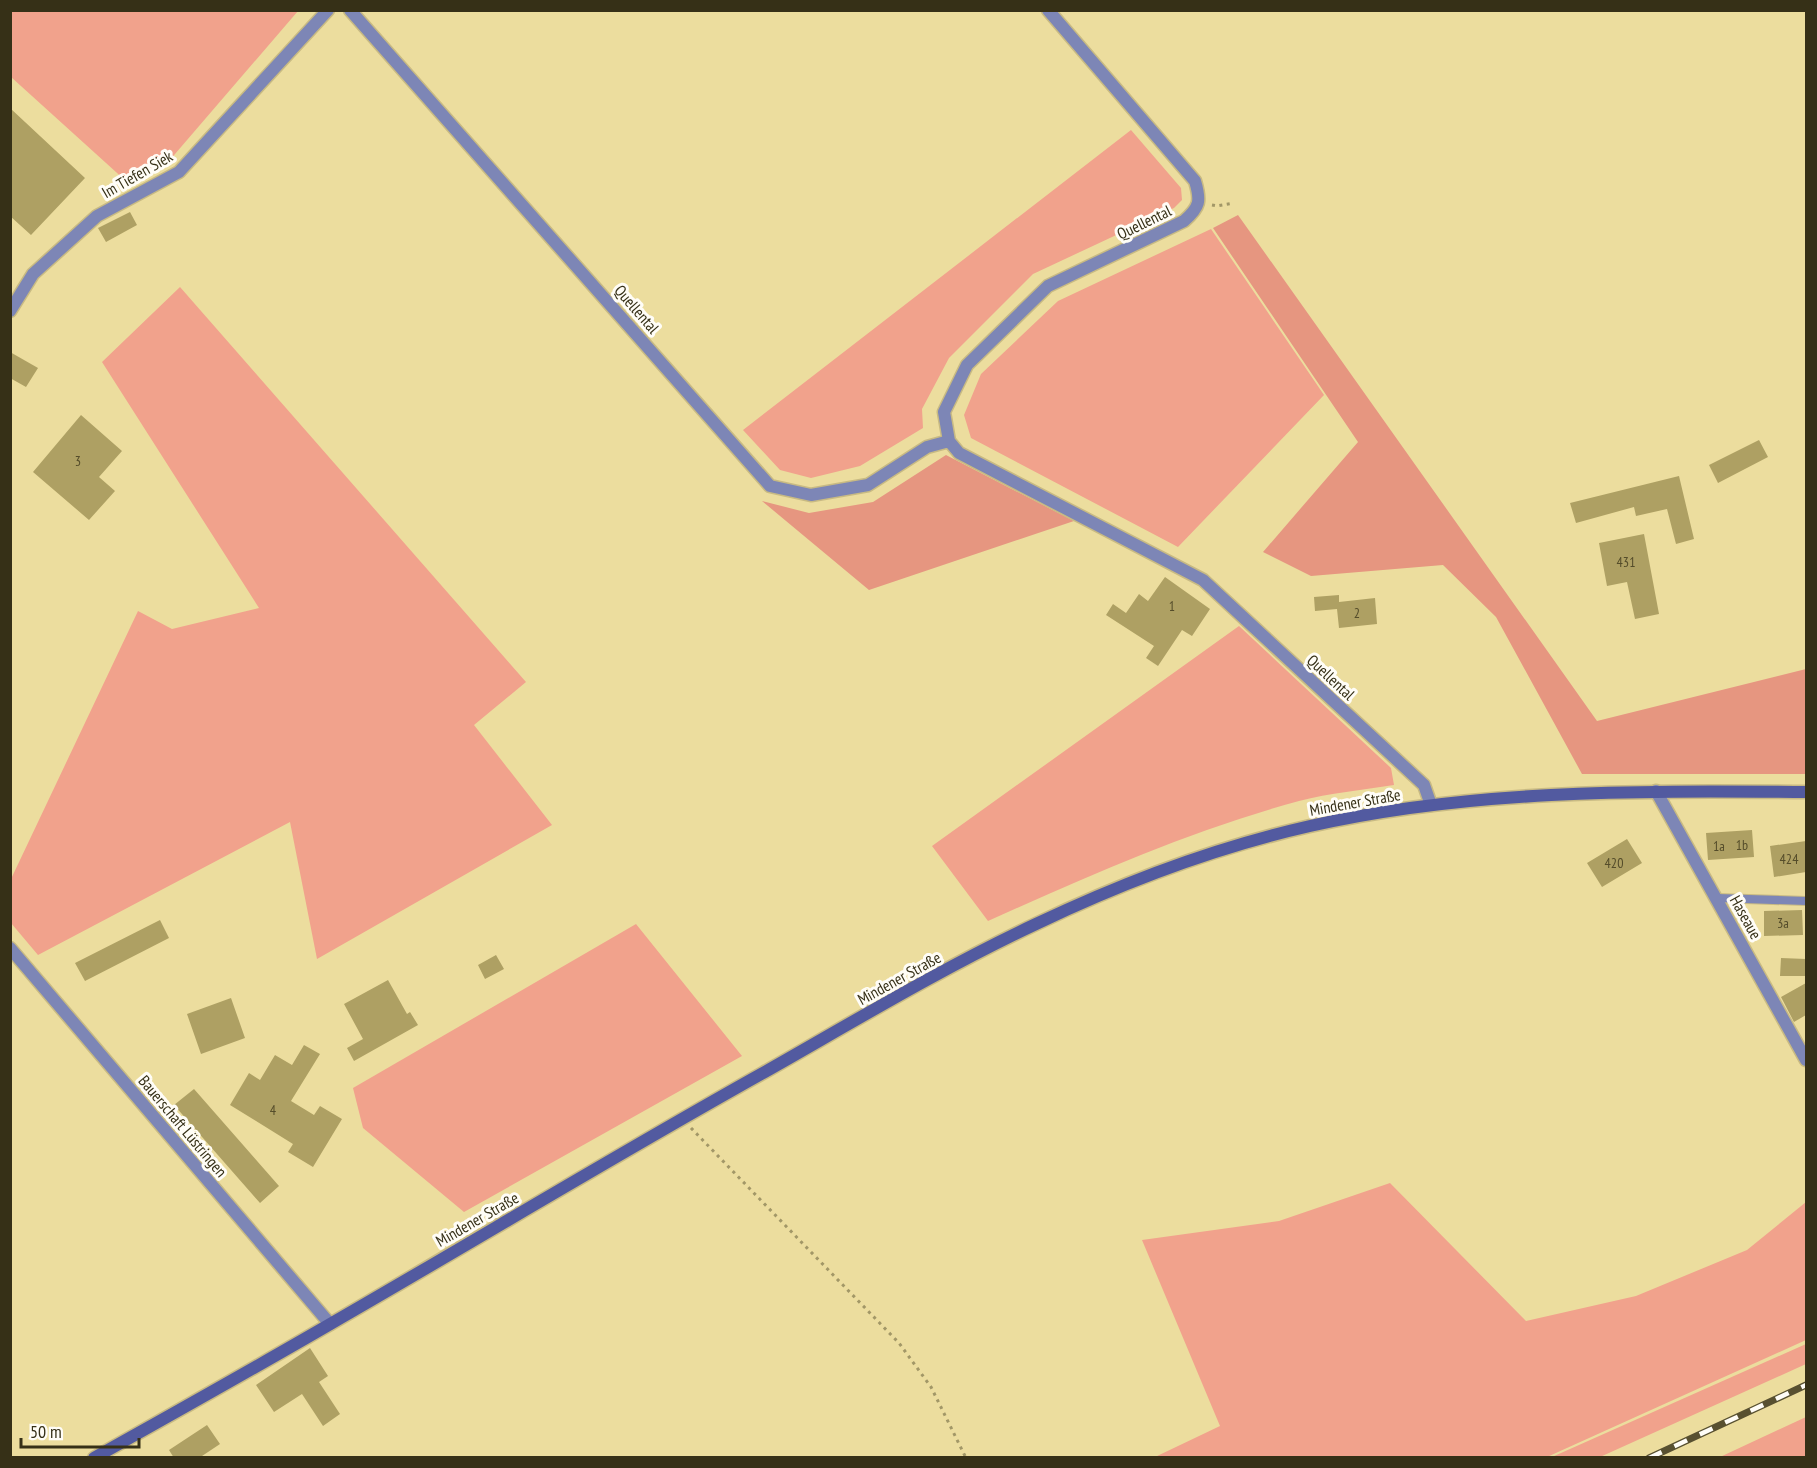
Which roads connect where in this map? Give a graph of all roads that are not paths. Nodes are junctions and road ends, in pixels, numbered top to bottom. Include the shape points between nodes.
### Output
1 (328, 10) edge
2 (350, 10) edge
3 (1048, 10) edge
4 (10, 310) edge
5 (949, 441) junction
6 (1656, 791) junction
7 (1806, 792) edge
8 (1431, 805) junction
9 (1717, 898) junction
10 (1806, 901) edge
11 (10, 948) edge
12 (1806, 1058) edge
13 (330, 1324) junction
14 (94, 1458) edge

1 - 4 street, Im Tiefen Siek via 179,172 96,216 33,274
2 - 5 street, Quellental via 770,486 811,495 868,484 927,447
3 - 5 street, Quellental via 1195,181 1200,196 1196,210 1184,221 1048,286 967,365 944,412
5 - 8 street, Quellental via 959,453 1203,580 1424,785
6 - 7 main road, Mindener Straße
6 - 8 main road, Mindener Straße
6 - 9 street, Haseaue
8 - 13 main road, Mindener Straße via 1311,826 1227,849 1131,883 1036,924 681,1119
9 - 10 lane
9 - 12 street, Haseaue
11 - 13 street, Bauerschaft Lüstringen
13 - 14 main road, Mindener Straße

